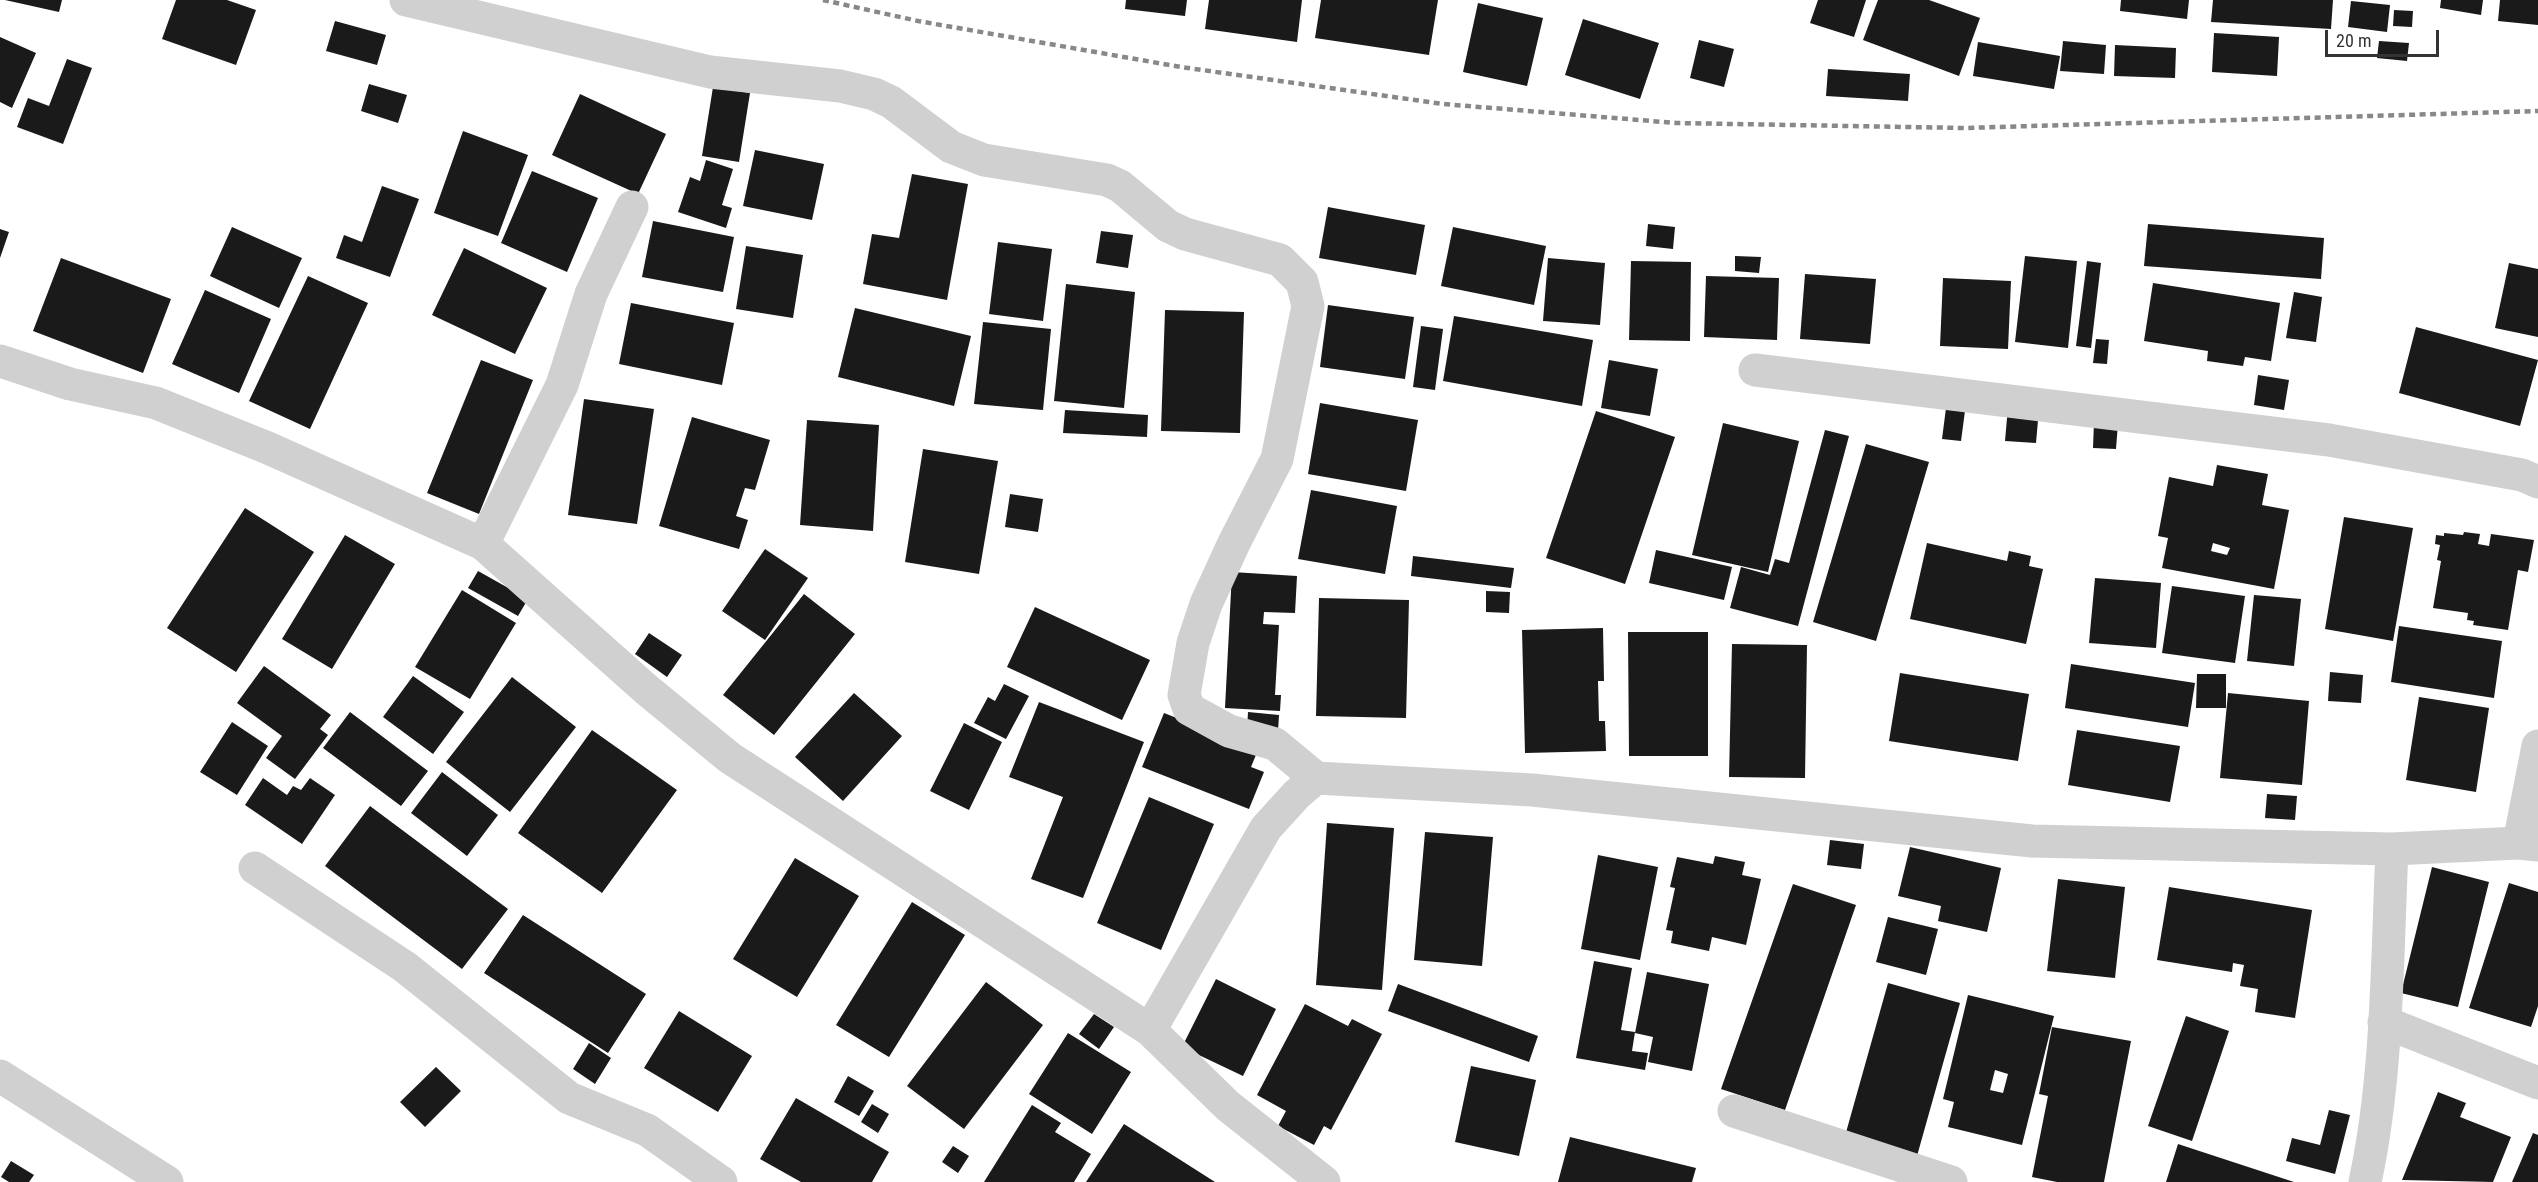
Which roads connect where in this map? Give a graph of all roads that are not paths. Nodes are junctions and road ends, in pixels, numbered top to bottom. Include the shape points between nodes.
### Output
1 (406, 0) edge
2 (632, 207) dead end
3 (0, 361) edge
4 (1755, 370) dead end
5 (2538, 482) edge
6 (483, 544) junction
7 (2538, 746) edge
8 (1316, 778) junction
9 (2529, 844) edge
10 (2392, 849) junction
11 (255, 868) dead end
12 (2384, 1022) junction
13 (1150, 1030) junction
14 (0, 1076) edge
15 (2538, 1083) edge
16 (1734, 1111) dead end
17 (167, 1182) edge
18 (721, 1182) edge
19 (1322, 1182) edge
20 (1951, 1182) edge
21 (2365, 1182) edge

1 - 8 street via 710,72 874,94 891,102 951,147 984,160 1107,180 1120,186 1168,226 1185,234 1280,260 1302,282 1308,306 1288,411 1277,459 1206,604 1193,644 1184,695 1189,709 1229,731 1275,744
2 - 6 street via 591,294 562,385
3 - 6 street via 70,384 156,403 268,448
4 - 5 street via 2329,440 2522,475
6 - 13 street via 730,758
7 - 9 street
8 - 10 street via 1532,790 2032,841
8 - 13 street via 1266,828
9 - 10 street
10 - 12 street
11 - 18 street via 405,967 569,1098 647,1130
12 - 15 street
12 - 21 street via 2372,1151
13 - 19 street via 1228,1106
14 - 17 street
16 - 20 street

